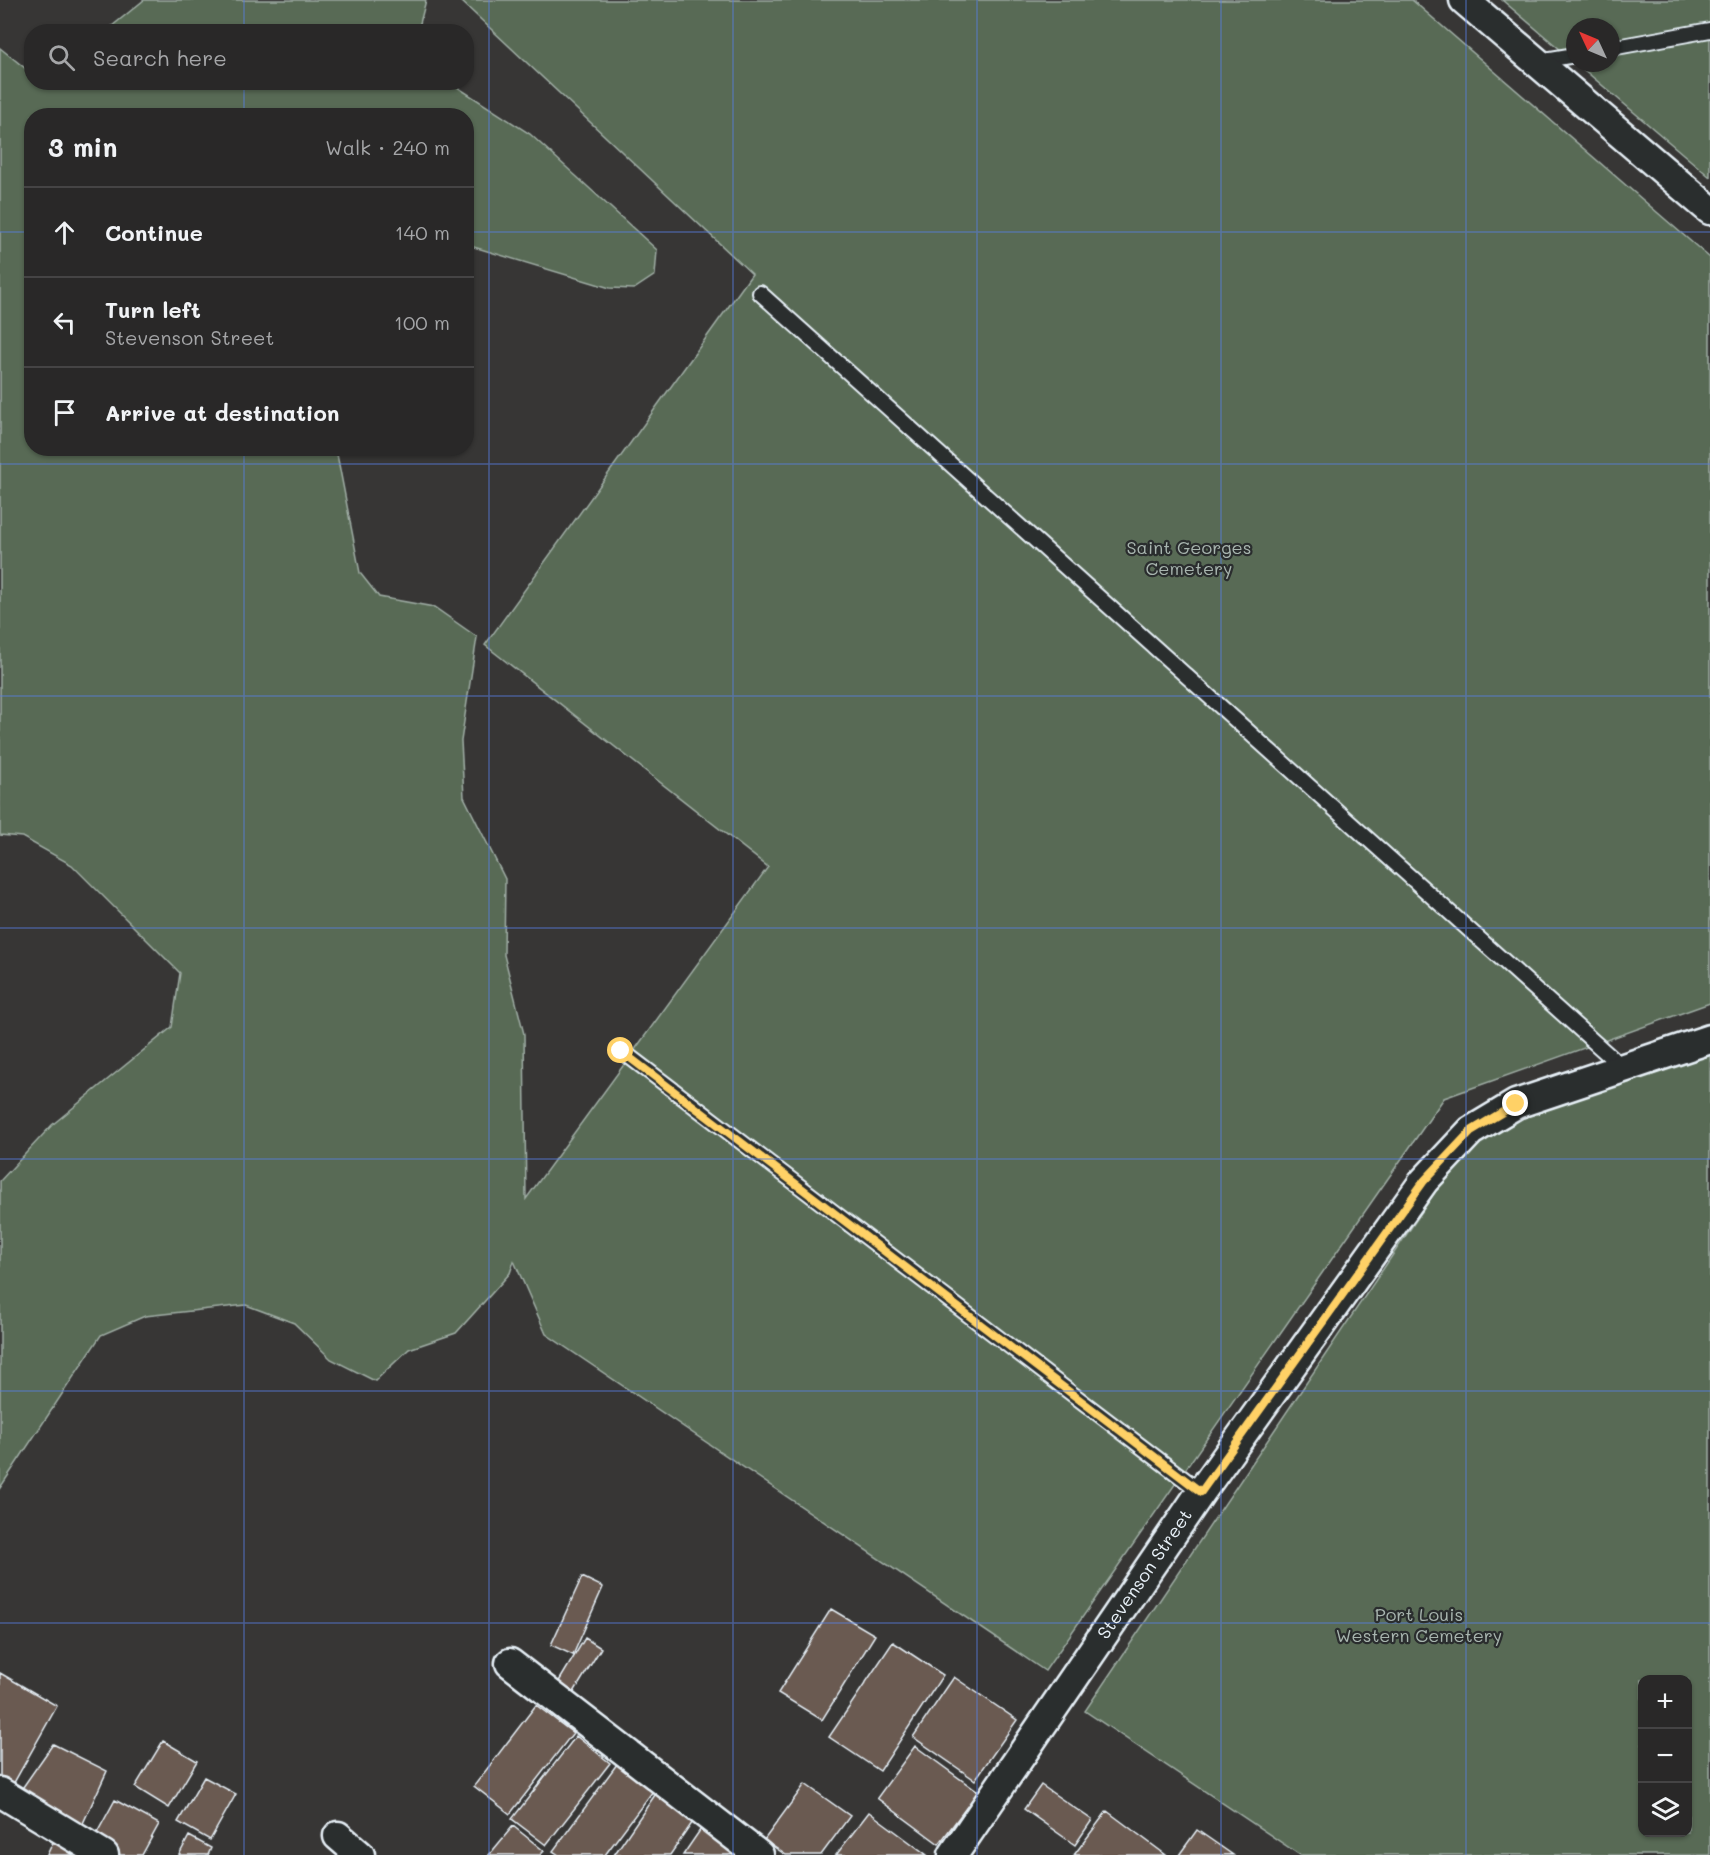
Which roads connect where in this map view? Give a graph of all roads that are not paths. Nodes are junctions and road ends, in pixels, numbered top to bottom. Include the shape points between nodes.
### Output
1 (1464, 0) edge
2 (1710, 30) edge
3 (1620, 46) edge
4 (1566, 57) edge
5 (1536, 62) junction
6 (1710, 210) edge
7 (760, 293) dead end
8 (1710, 1039) edge
9 (621, 1051) dead end
10 (1623, 1068) junction
11 (1201, 1492) junction
12 (510, 1663) dead end
13 (0, 1792) edge
14 (338, 1836) dead end
15 (104, 1855) edge
16 (360, 1855) edge
17 (759, 1855) edge
18 (953, 1855) edge

1 - 5 street
2 - 3 lane
4 - 5 lane
5 - 6 street
7 - 10 lane
8 - 10 street, Stevenson Street
9 - 11 lane
10 - 11 street, Stevenson Street via 1516,1104 1471,1131 1424,1181
11 - 18 street, Stevenson Street
12 - 17 street
13 - 15 street
14 - 16 street

